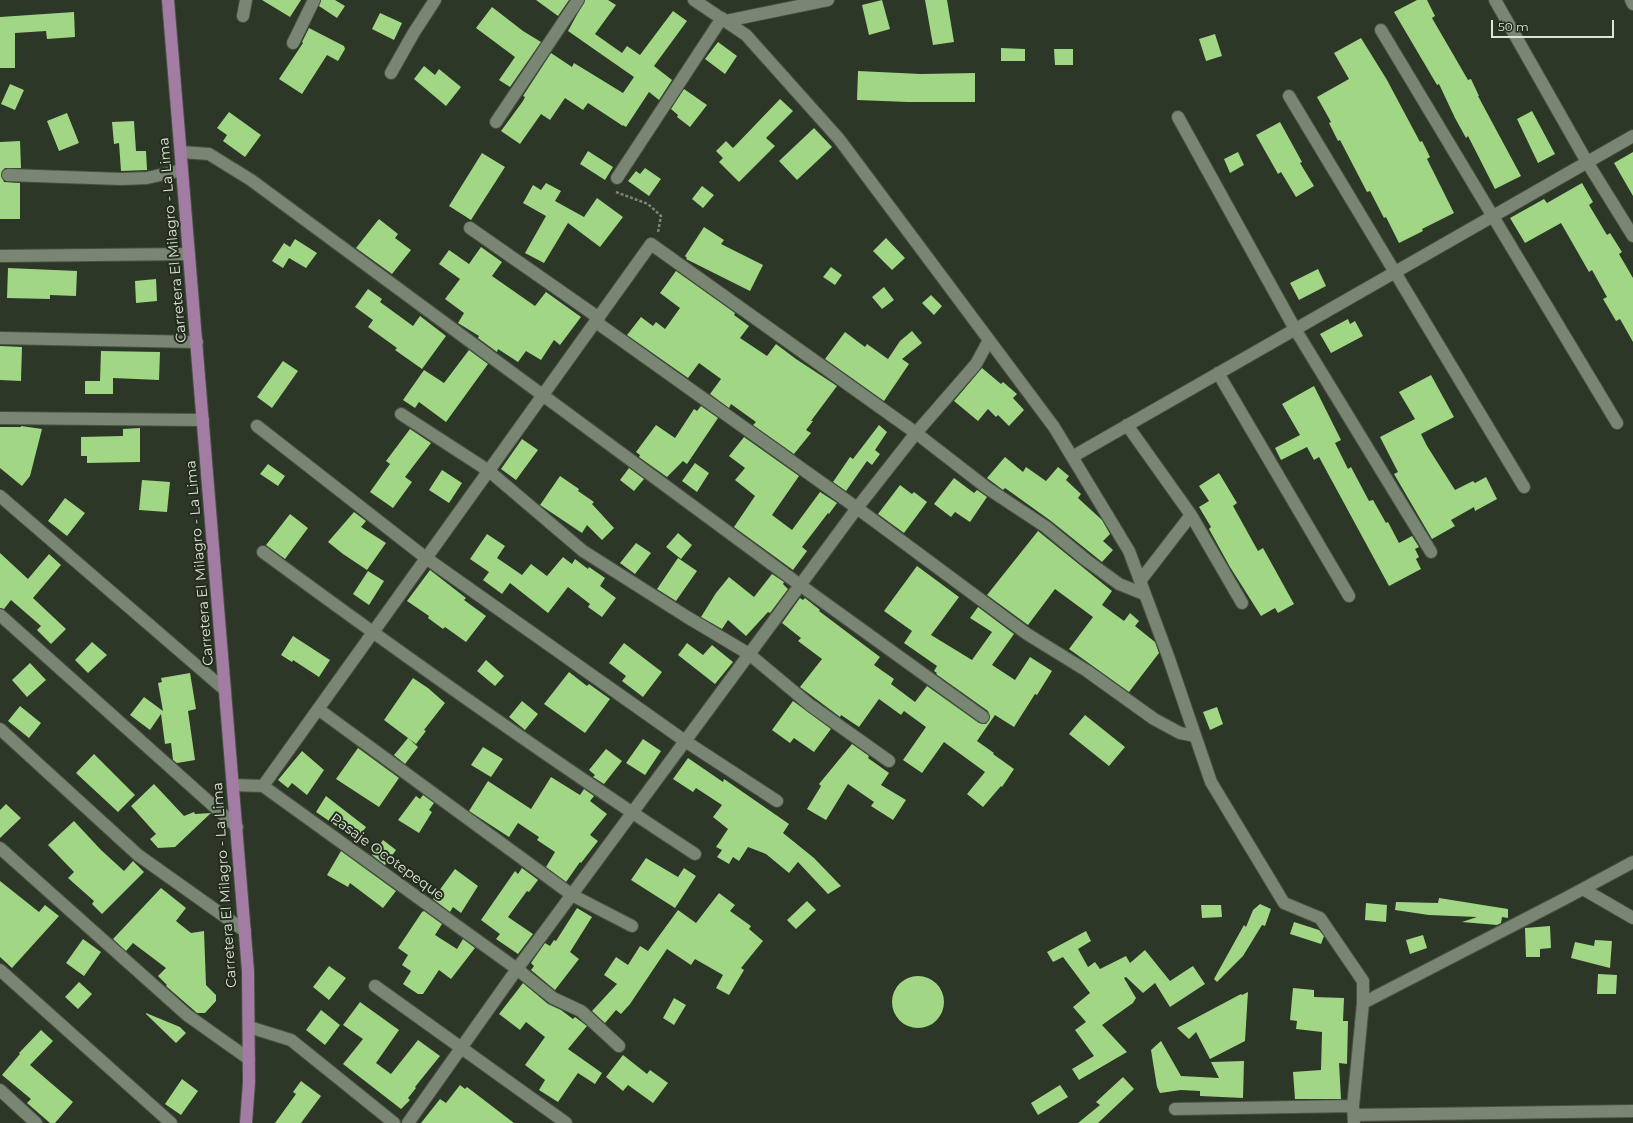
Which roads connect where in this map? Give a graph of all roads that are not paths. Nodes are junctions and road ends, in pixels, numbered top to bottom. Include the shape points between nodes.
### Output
1 (168, 0) edge
2 (246, 0) edge
3 (314, 0) edge
4 (435, 0) edge
5 (578, 0) edge
6 (694, 0) edge
7 (828, 0) edge
8 (1495, 0) edge
9 (1631, 0) edge
10 (1633, 4) edge
11 (243, 16) dead end
12 (724, 19) junction
13 (1382, 30) dead end
14 (293, 43) dead end
15 (391, 73) dead end
16 (1288, 96) dead end
17 (1178, 117) dead end
18 (496, 122) dead end
19 (1633, 136) edge
20 (181, 152) junction
21 (1587, 162) junction
22 (182, 170) junction
23 (8, 175) dead end
24 (617, 178) road end
25 (1493, 216) junction
26 (470, 228) dead end
27 (1633, 236) edge
28 (189, 254) junction
29 (0, 256) edge
30 (1395, 272) junction
31 (597, 320) junction
32 (1294, 329) junction
33 (0, 338) edge
34 (989, 340) junction
35 (197, 342) junction
36 (1218, 373) junction
37 (543, 396) junction
38 (401, 414) dead end
39 (0, 418) edge
40 (203, 420) junction
41 (1617, 423) dead end
42 (1127, 425) junction
43 (257, 426) dead end
44 (916, 433) junction
45 (1072, 457) junction
46 (490, 471) junction
47 (1524, 487) dead end
48 (0, 496) edge
49 (857, 508) junction
50 (1191, 515) junction
51 (263, 552) dead end
52 (1431, 552) dead end
53 (426, 558) junction
54 (1140, 581) junction
55 (800, 585) junction
56 (1144, 594) junction
57 (1349, 596) dead end
58 (1242, 603) dead end
59 (0, 615) edge
60 (373, 633) junction
61 (749, 654) junction
62 (225, 690) junction
63 (318, 709) junction
64 (983, 717) dead end
65 (0, 729) edge
66 (1195, 736) junction
67 (685, 741) junction
68 (889, 761) dead end
69 (233, 785) junction
70 (263, 786) junction
71 (777, 801) dead end
72 (632, 813) junction
73 (236, 827) junction
74 (0, 848) edge
75 (695, 854) dead end
76 (1633, 862) edge
77 (1584, 889) junction
78 (572, 895) junction
79 (1633, 918) edge
80 (632, 926) dead end
81 (245, 931) junction
82 (517, 969) junction
83 (0, 970) edge
84 (375, 986) dead end
85 (1363, 1003) junction
86 (249, 1027) junction
87 (619, 1046) dead end
88 (461, 1048) junction
89 (249, 1059) junction
90 (0, 1090) edge
91 (1175, 1109) dead end
92 (1633, 1111) edge
93 (1354, 1115) edge
94 (36, 1123) edge
95 (171, 1123) edge
96 (246, 1123) edge
97 (394, 1123) edge
98 (408, 1123) edge
99 (566, 1123) edge

1 - 20 main road, Carretera El Milagro - La Lima
2 - 11 street
3 - 14 street
4 - 15 street
5 - 18 street
6 - 12 street
7 - 12 street
8 - 21 street
9 - 10 street
12 - 24 street
12 - 34 street via 746,35 839,139
13 - 25 street
16 - 30 street
17 - 32 street
19 - 21 street
20 - 22 main road, Carretera El Milagro - La Lima
20 - 37 street via 209,154 251,180
21 - 25 street
21 - 27 street
22 - 23 street via 147,178 121,179
22 - 28 main road, Carretera El Milagro - La Lima
25 - 30 street
25 - 41 street
26 - 31 street
28 - 29 street
28 - 35 main road, Carretera El Milagro - La Lima
30 - 32 street
30 - 47 street
31 - 37 street
31 - 44 street via 651,244
31 - 49 street
32 - 36 street
32 - 52 street
33 - 35 street
34 - 44 street via 976,364
34 - 45 street via 1054,427
35 - 40 main road, Carretera El Milagro - La Lima
36 - 42 street
36 - 57 street
37 - 46 street
37 - 55 street
38 - 46 street
39 - 40 street
40 - 62 main road, Carretera El Milagro - La Lima
42 - 45 street
42 - 50 street
43 - 53 street
44 - 49 street
44 - 56 street via 987,488 1046,527 1119,584
45 - 54 street via 1128,551
46 - 53 street
46 - 61 street via 583,551
48 - 62 street
49 - 55 street
49 - 66 street via 1027,634 1087,671 1154,719 1180,732
50 - 54 street
50 - 58 street
51 - 60 street
53 - 60 street
53 - 67 street
54 - 56 street
55 - 61 street
55 - 64 street
56 - 66 street
59 - 73 street
60 - 63 street
60 - 72 street
61 - 67 street
61 - 68 street via 810,705
62 - 69 main road, Carretera El Milagro - La Lima
63 - 70 street
63 - 78 street
65 - 81 street via 138,855
66 - 85 street via 1211,782 1284,903 1320,918 1363,981
67 - 71 street
67 - 72 street
69 - 70 street
69 - 73 main road, Carretera El Milagro - La Lima
70 - 82 street, Pasaje Ocotepeque
72 - 75 street
72 - 78 street
73 - 81 main road, Carretera El Milagro - La Lima
74 - 89 street via 187,1015
76 - 77 street
77 - 79 street
77 - 85 street
78 - 80 street
78 - 82 street
81 - 86 main road, Carretera El Milagro - La Lima
82 - 87 street, Pasaje Ocotepeque via 553,998 581,1011
82 - 88 street
83 - 95 street
84 - 88 street
85 - 93 street
86 - 89 main road, Carretera El Milagro - La Lima
86 - 97 street via 291,1040
88 - 98 street
88 - 99 street
89 - 96 main road, Carretera El Milagro - La Lima
90 - 94 street
91 - 93 street
92 - 93 street

